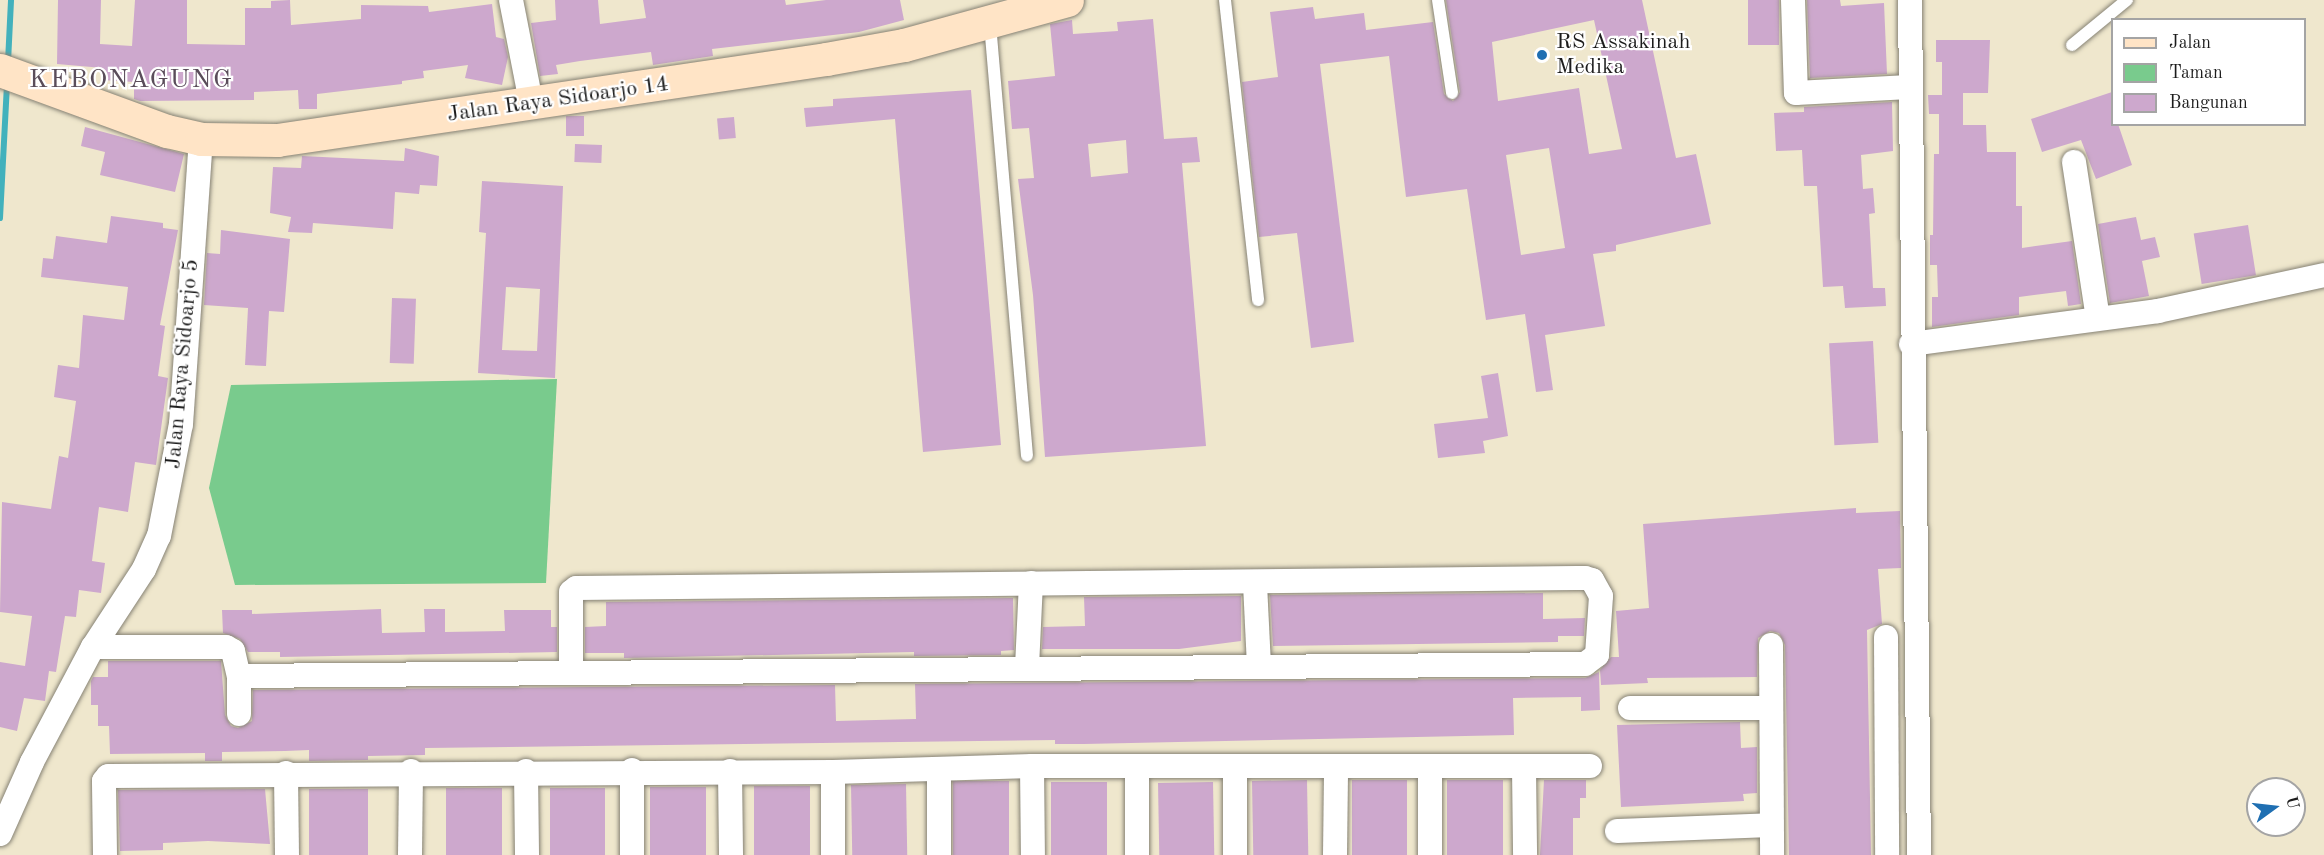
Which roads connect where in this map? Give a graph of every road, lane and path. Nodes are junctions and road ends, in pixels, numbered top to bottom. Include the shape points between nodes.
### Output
1 (511, 0) edge
2 (1067, 0) edge
3 (1225, 0) edge
4 (1438, 0) edge
5 (1793, 0) edge
6 (1910, 0) edge
7 (2127, 0) edge
8 (989, 23) junction
9 (2072, 45) dead end
10 (0, 70) edge
11 (1909, 87) junction
12 (1452, 93) dead end
13 (531, 102) junction
14 (201, 139) junction
15 (2074, 162) dead end
16 (2324, 275) edge
17 (1257, 300) dead end
18 (2098, 318) junction
19 (1911, 344) junction
20 (1027, 455) dead end
21 (1030, 583) junction
22 (1255, 584) junction
23 (1886, 637) dead end
24 (1771, 645) dead end
25 (93, 647) junction
26 (1259, 666) junction
27 (1027, 667) junction
28 (571, 672) junction
29 (239, 676) junction
30 (1630, 708) dead end
31 (1770, 708) junction
32 (239, 714) dead end
33 (1032, 766) junction
34 (1590, 766) dead end
35 (1137, 767) junction
36 (1235, 767) junction
37 (1336, 768) junction
38 (1524, 768) junction
39 (939, 769) junction
40 (1430, 769) junction
41 (632, 770) junction
42 (411, 771) junction
43 (526, 771) junction
44 (730, 771) junction
45 (833, 772) junction
46 (286, 773) junction
47 (1771, 825) junction
48 (1617, 831) dead end
49 (0, 834) edge
50 (105, 855) edge
51 (287, 855) edge
52 (410, 855) edge
53 (527, 855) edge
54 (632, 855) edge
55 (731, 855) edge
56 (833, 855) edge
57 (939, 855) edge
58 (1033, 855) edge
59 (1137, 855) edge
60 (1235, 855) edge
61 (1335, 855) edge
62 (1430, 855) edge
63 (1525, 855) edge
64 (1772, 855) edge
65 (1887, 855) edge
66 (1919, 855) edge

1 - 13 street
2 - 8 main road, Jalan Raya Sidoarjo 14
3 - 17 lane
4 - 12 lane
5 - 11 street via 1796,93
6 - 11 street
7 - 9 lane
8 - 13 main road, Jalan Raya Sidoarjo 14 via 826,59
8 - 20 lane
10 - 14 main road, Jalan Raya Sidoarjo 14 via 167,131
11 - 19 street
13 - 14 main road, Jalan Raya Sidoarjo 14 via 277,140
14 - 25 street, Jalan Raya Sidoarjo 5 via 181,424 168,502 144,569
15 - 18 street
16 - 18 street via 2202,303
18 - 19 street
19 - 66 street
21 - 22 street
21 - 27 street
21 - 28 street via 576,588 571,591
22 - 26 street
22 - 26 street via 1585,578 1592,580 1601,596 1597,655 1585,664
23 - 65 street
24 - 31 street
25 - 29 street via 226,647 233,651
25 - 49 street, Jalan Raya Sidoarjo 5 via 32,762
26 - 27 street
27 - 28 street
28 - 29 street
29 - 32 street
30 - 31 street
31 - 47 street
33 - 35 street
33 - 39 street
33 - 58 street
34 - 38 street
35 - 36 street
35 - 59 street
36 - 37 street
36 - 60 street
37 - 40 street
37 - 61 street
38 - 40 street
38 - 63 street
39 - 45 street
39 - 57 street
40 - 62 street
41 - 43 street
41 - 44 street
41 - 54 street
42 - 43 street
42 - 46 street
42 - 52 street
43 - 53 street
44 - 45 street
44 - 55 street
45 - 56 street
46 - 50 street via 108,776 104,781
46 - 51 street
47 - 48 street
47 - 64 street

